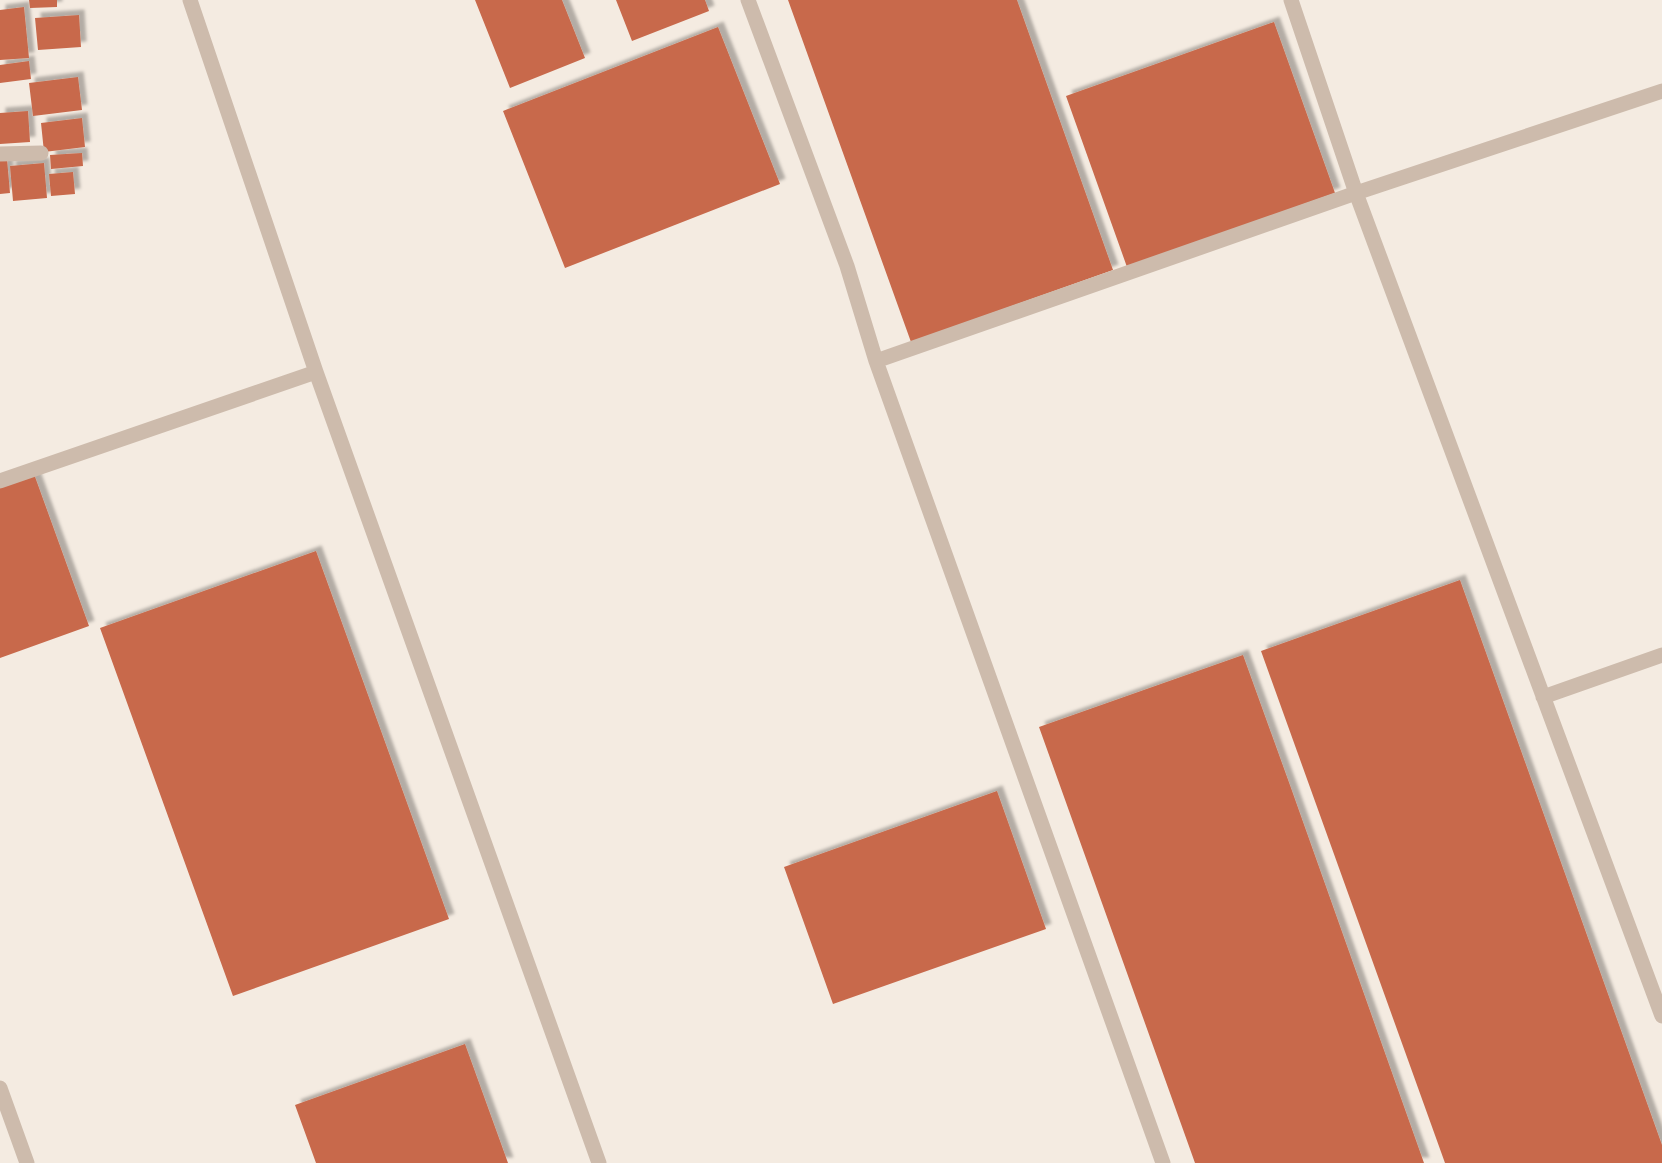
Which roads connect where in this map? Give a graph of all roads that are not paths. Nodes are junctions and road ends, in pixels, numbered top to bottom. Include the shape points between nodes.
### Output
1 (190, 0) edge
2 (748, 0) edge
3 (1291, 0) edge
4 (1662, 91) edge
5 (41, 153) dead end
6 (0, 154) edge
7 (1356, 193) junction
8 (876, 361) junction
9 (316, 372) junction
10 (0, 481) edge
11 (1662, 655) edge
12 (1543, 697) junction
13 (1662, 1016) edge
14 (0, 1088) edge
15 (27, 1163) edge
16 (599, 1163) edge
17 (1163, 1163) edge

1 - 9 street
2 - 8 street via 847,266
3 - 7 street
4 - 7 street
5 - 6 street
7 - 8 street
7 - 12 street
8 - 17 street
9 - 10 street
9 - 16 street
11 - 12 street
12 - 13 street
14 - 15 street

